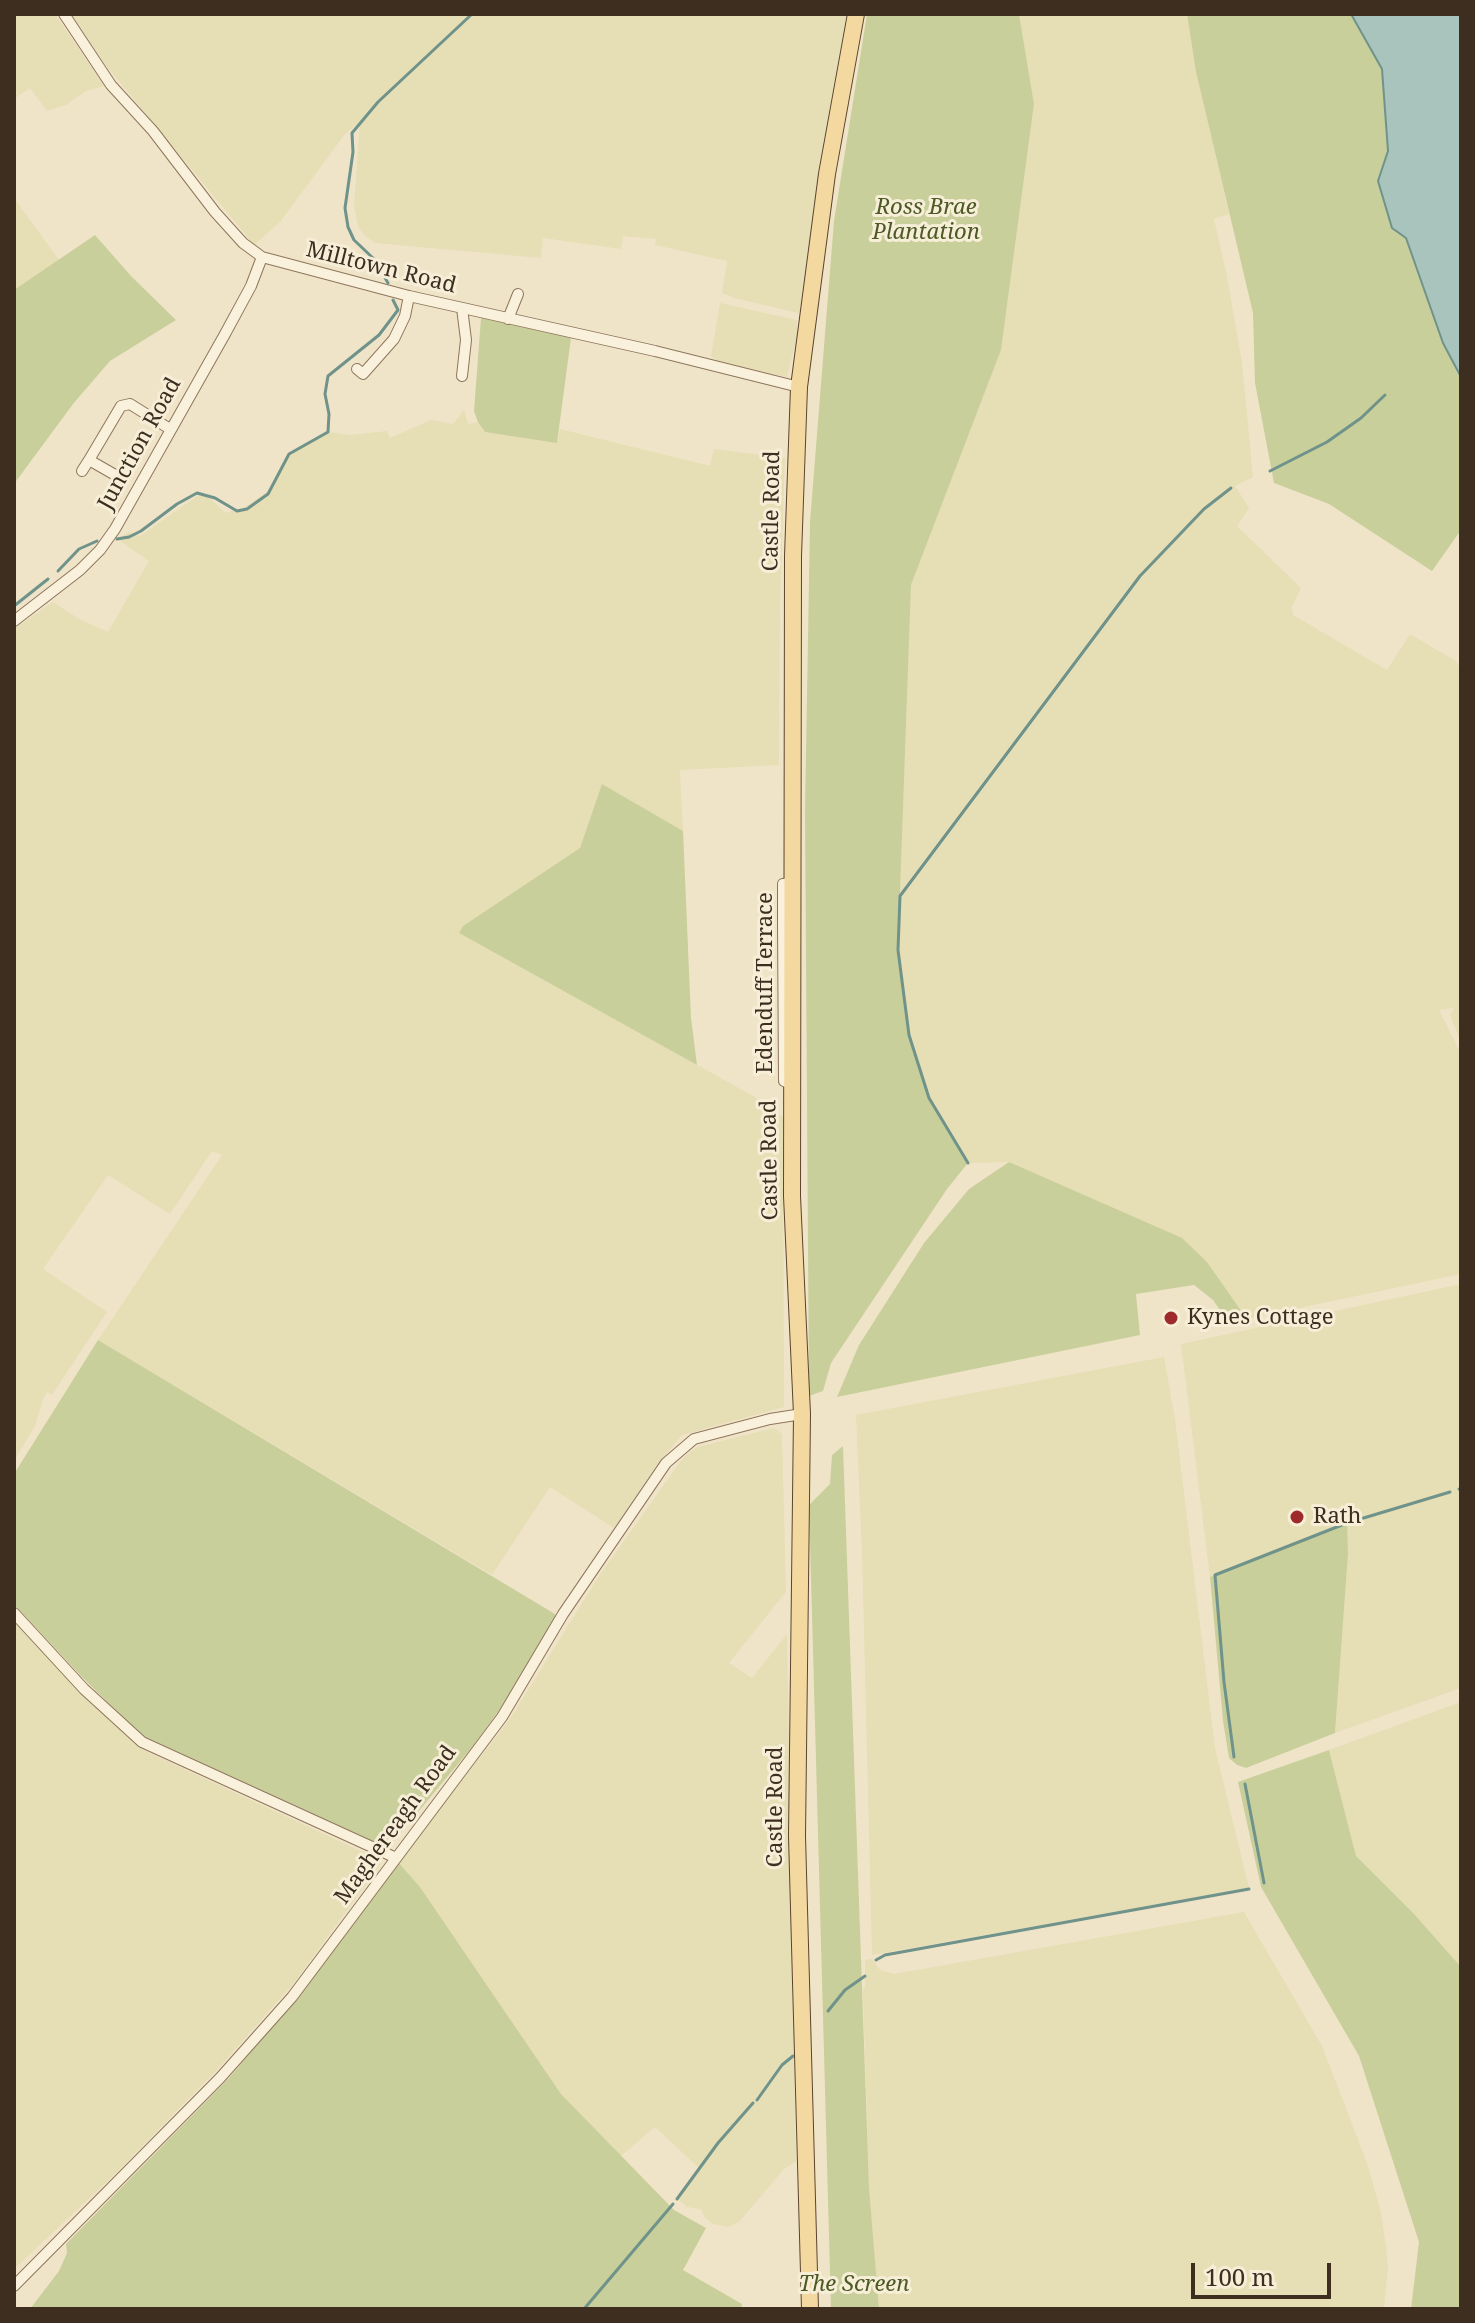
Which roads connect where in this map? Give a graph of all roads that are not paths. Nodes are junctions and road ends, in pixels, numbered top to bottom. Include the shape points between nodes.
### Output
1 (64, 14) edge
2 (856, 14) edge
3 (262, 257) junction
4 (518, 294) dead end
5 (409, 296) junction
6 (462, 308) junction
7 (508, 319) junction
8 (357, 369) dead end
9 (462, 376) dead end
10 (799, 387) junction
11 (170, 429) junction
12 (89, 460) junction
13 (82, 471) dead end
14 (117, 476) dead end
15 (14, 621) edge
16 (802, 1414) junction
17 (14, 1613) edge
18 (394, 1857) junction
19 (14, 2286) edge
20 (810, 2309) edge

1 - 3 street, Milltown Road via 111,85 215,212
2 - 10 main road, Castle Road via 827,174
3 - 5 street, Milltown Road
3 - 11 street, Junction Road
4 - 7 street
5 - 6 street, Milltown Road
5 - 8 street via 394,339 363,374
6 - 7 street, Milltown Road
6 - 9 street
7 - 10 street, Milltown Road
10 - 16 main road, Castle Road via 787,1037
11 - 12 street via 125,404
11 - 15 street, Junction Road via 100,550
12 - 13 street
12 - 14 street
16 - 18 street, Maghereagh Road via 694,1439 666,1463 563,1614 502,1717
16 - 20 main road, Castle Road via 797,1836
17 - 18 street via 142,1742
18 - 19 street, Maghereagh Road via 292,1997 220,2078

